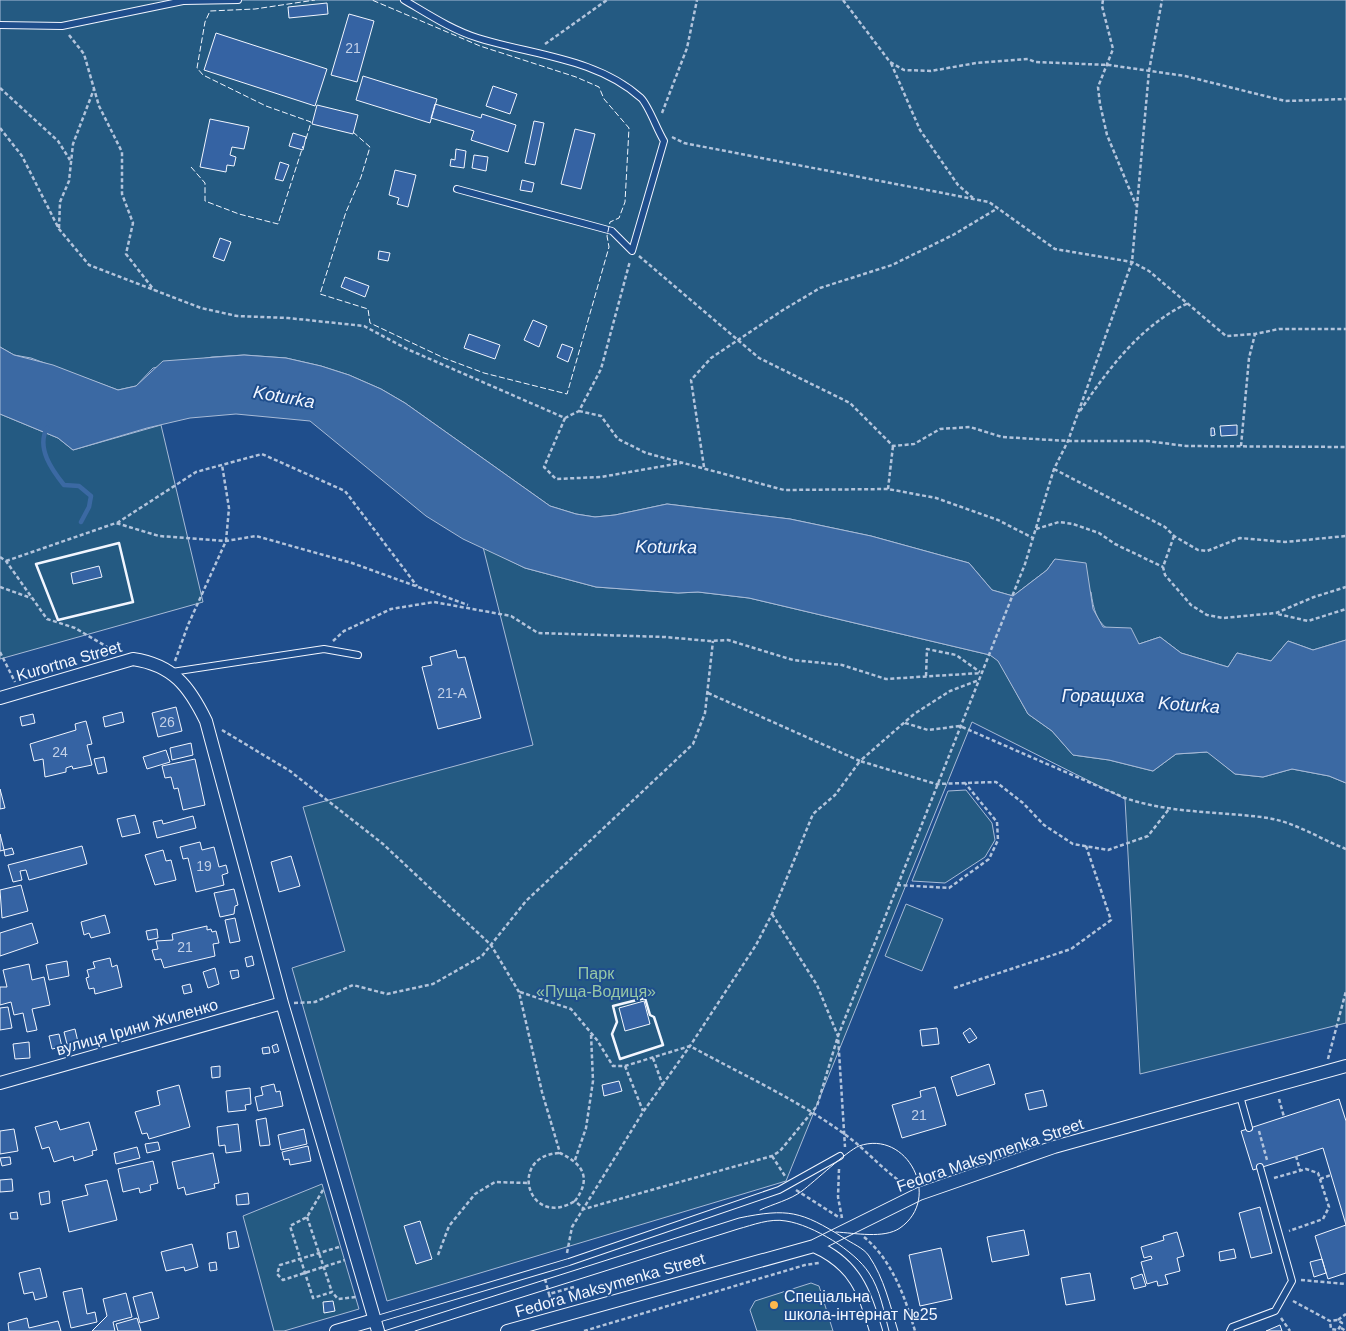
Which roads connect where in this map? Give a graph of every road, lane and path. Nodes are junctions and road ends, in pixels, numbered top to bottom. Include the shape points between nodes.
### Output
1 (238, 0) edge
2 (404, 0) edge
3 (607, 0) edge
4 (696, 0) edge
5 (843, 0) edge
6 (1103, 0) edge
7 (1162, 0) edge
8 (0, 25) edge
9 (62, 26) junction
10 (533, 52) junction
11 (890, 62) junction
12 (1109, 65) junction
13 (1149, 71) junction
14 (0, 88) edge
15 (94, 89) junction
16 (668, 98) dead end
17 (1346, 99) edge
18 (0, 128) edge
19 (656, 129) junction
20 (70, 160) junction
21 (456, 189) dead end
22 (974, 200) junction
23 (1137, 206) junction
24 (998, 208) junction
25 (59, 229) junction
26 (632, 251) junction
27 (1132, 262) junction
28 (155, 291) junction
29 (1188, 303) junction
30 (1346, 329) edge
31 (1255, 334) junction
32 (739, 341) junction
33 (579, 411) junction
34 (1078, 414) junction
35 (565, 418) junction
36 (1068, 441) junction
37 (893, 446) junction
38 (1241, 446) junction
39 (1346, 447) edge
40 (684, 462) junction
41 (222, 465) junction
42 (704, 467) junction
43 (1054, 469) junction
44 (888, 489) junction
45 (116, 523) junction
46 (1036, 529) junction
47 (1174, 536) junction
48 (1346, 536) edge
49 (1033, 538) junction
50 (226, 541) junction
51 (0, 557) edge
52 (6, 561) junction
53 (1163, 567) junction
54 (0, 587) edge
55 (418, 587) junction
56 (1346, 588) edge
57 (33, 599) junction
58 (474, 608) junction
59 (1346, 610) edge
60 (1276, 614) junction
61 (714, 641) junction
62 (324, 649) junction
63 (0, 652) edge
64 (358, 655) dead end
65 (132, 659) junction
66 (172, 672) junction
67 (982, 673) junction
68 (926, 676) junction
69 (978, 680) junction
70 (20, 692) junction
71 (708, 692) junction
72 (0, 698) edge
73 (206, 721) junction
74 (904, 723) junction
75 (960, 726) junction
76 (860, 761) junction
77 (965, 783) junction
78 (936, 784) junction
79 (1169, 809) junction
80 (1086, 846) junction
81 (1346, 849) edge
82 (897, 885) junction
83 (772, 914) junction
84 (491, 945) junction
85 (954, 988) dead end
86 (518, 992) junction
87 (1346, 992) edge
88 (282, 1003) junction
89 (591, 1033) junction
90 (838, 1036) junction
91 (690, 1046) junction
92 (653, 1058) junction
93 (625, 1066) junction
94 (1346, 1066) edge
95 (1325, 1072) junction
96 (0, 1083) edge
97 (663, 1086) junction
98 (1275, 1086) junction
99 (1240, 1096) junction
100 (643, 1112) junction
101 (813, 1113) junction
102 (1284, 1117) dead end
103 (1249, 1128) dead end
104 (844, 1133) junction
105 (560, 1153) junction
106 (840, 1156) junction
107 (1296, 1156) dead end
108 (575, 1160) junction
109 (1260, 1167) dead end
110 (1300, 1170) junction
111 (1331, 1175) dead end
112 (1273, 1178) dead end
113 (1320, 1179) junction
114 (527, 1183) junction
115 (325, 1186) dead end
116 (919, 1194) junction
117 (575, 1201) junction
118 (584, 1208) junction
119 (307, 1217) junction
120 (844, 1231) junction
121 (1289, 1231) dead end
122 (352, 1243) junction
123 (814, 1246) junction
124 (319, 1253) junction
125 (438, 1255) dead end
126 (356, 1257) junction
127 (300, 1259) junction
128 (569, 1262) junction
129 (827, 1266) dead end
130 (324, 1267) junction
131 (305, 1273) junction
132 (1300, 1280) dead end
133 (1346, 1284) edge
134 (332, 1292) junction
135 (356, 1297) dead end
136 (1290, 1299) dead end
137 (1346, 1314) edge
138 (1280, 1316) dead end
139 (1338, 1320) junction
140 (1330, 1321) junction
141 (376, 1325) edge
142 (1341, 1328) junction
143 (1334, 1330) edge
144 (336, 1331) edge
145 (507, 1331) edge
146 (584, 1331) edge
147 (876, 1331) edge
148 (1230, 1331) edge
149 (1290, 1331) edge
150 (1346, 1331) edge

1 - 9 lane via 183,1
2 - 10 lane via 457,30
3 - 10 path
4 - 16 path via 687,48
5 - 11 path
6 - 12 path via 1113,48
7 - 13 path
8 - 9 lane
9 - 15 path via 84,54
10 - 19 lane via 583,65 621,83 642,99
11 - 12 path via 904,70 1028,59
11 - 22 path via 920,130 958,185
12 - 13 path
12 - 23 path via 1098,87 1100,104 1107,135
13 - 17 path via 1185,76 1285,101
13 - 23 path
14 - 20 path via 58,141
15 - 20 path via 72,144
15 - 28 path via 122,152 122,194 133,223 126,254
18 - 25 path via 22,156
19 - 22 path via 684,143
19 - 26 lane via 664,141
20 - 25 path via 69,181 60,202
21 - 26 lane via 612,231
22 - 24 path via 990,202
23 - 27 path
24 - 27 path via 1055,249
24 - 32 path via 892,265 820,288
25 - 28 path via 89,265
26 - 32 path
26 - 33 path via 601,369
27 - 29 path via 1149,271
27 - 34 path
28 - 35 path via 201,308 237,316 364,326 407,349
29 - 31 path via 1226,336
29 - 34 path via 1172,310 1135,338 1098,383
30 - 31 path via 1280,329
31 - 38 path via 1249,358
32 - 37 path via 759,358 850,403
32 - 42 path via 711,358 691,380
33 - 35 path
33 - 40 path via 601,416 618,439 646,453
34 - 36 path
35 - 40 path via 544,467 556,479 601,477
36 - 37 path via 1002,437 970,427 940,430 914,444
36 - 38 path
36 - 43 path
37 - 44 path
38 - 39 path
40 - 42 path
41 - 45 path via 196,472
41 - 50 path via 229,508
41 - 55 path via 262,454 345,491
42 - 44 path via 784,490
43 - 46 path
43 - 47 path via 1165,527
44 - 49 path via 936,498 998,520
45 - 50 path via 159,536
45 - 52 path
46 - 49 path
46 - 53 path via 1058,522 1073,524 1099,533
47 - 48 path via 1198,550 1207,551 1240,538 1298,542
47 - 53 path
49 - 67 path
50 - 55 path via 256,536 352,563
50 - 66 path via 188,625
51 - 52 path
52 - 57 path
53 - 60 path via 1165,575 1191,605 1207,615 1223,618
54 - 57 path
55 - 58 path
56 - 60 path via 1314,597
57 - 65 path via 46,619 75,628
58 - 61 path via 511,616 538,633
58 - 62 path via 434,602 391,608 344,631
59 - 60 path via 1308,621
61 - 68 path via 728,640 793,660 842,665 886,679
61 - 71 path
62 - 64 lane
62 - 66 lane
63 - 70 path
65 - 66 street, Kurortna Street
65 - 70 street, Kurortna Street
66 - 73 street via 193,694
67 - 68 path
67 - 68 path via 956,655 927,649
67 - 69 path
69 - 74 path via 950,691
69 - 75 path
70 - 72 street, Kurortna Street
71 - 76 path
71 - 84 path via 705,713 693,744 526,901
73 - 84 path via 290,771 383,844
73 - 88 street
74 - 75 path via 928,730
74 - 76 path
75 - 78 path
75 - 79 path via 1125,798
76 - 78 path
76 - 83 path via 835,795 813,814
77 - 78 path
77 - 80 path via 996,782 1044,825 1073,844
77 - 82 path via 997,822 998,840 989,859 949,888
78 - 82 path
79 - 80 path via 1148,836 1108,850
79 - 81 path via 1269,818 1294,825
80 - 85 path via 1111,920 1071,949
82 - 90 path
83 - 90 path via 817,985
83 - 91 path via 756,945
84 - 86 path
84 - 88 path via 482,956 433,984 386,994 353,985 315,1002
86 - 89 path via 571,1009
86 - 105 path
87 - 95 path
88 - 96 street, вулиця Ірини Жиленко
88 - 122 street
89 - 93 path via 613,1066
89 - 108 path via 593,1081 586,1128
90 - 101 path
90 - 104 path
91 - 92 path
91 - 97 path
91 - 101 path
92 - 93 path
92 - 97 path
93 - 100 path
94 - 95 street, Fedora Maksymenka Street
95 - 98 street, Fedora Maksymenka Street
97 - 100 path
98 - 99 street, Fedora Maksymenka Street
98 - 102 path
99 - 103 lane
99 - 116 street, Fedora Maksymenka Street via 1054,1147
100 - 118 path
101 - 104 path
101 - 118 path via 772,1156
104 - 106 path via 845,1148
104 - 116 path via 892,1177
105 - 108 path
105 - 114 path via 548,1153 533,1164
106 - 120 path via 838,1197
106 - 128 lane via 779,1190
107 - 110 path
108 - 117 path via 582,1170 584,1183
109 - 148 lane via 1292,1280 1275,1311 1232,1327
110 - 112 path
110 - 113 path via 1318,1173
111 - 113 path
113 - 121 path via 1329,1207 1323,1219
114 - 117 path via 531,1196 547,1208 565,1208
114 - 125 path via 495,1182 475,1194 449,1226
115 - 119 path
116 - 120 street, Fedora Maksymenka Street
117 - 118 path
118 - 128 path via 572,1227 567,1255
119 - 124 path
119 - 127 path via 290,1226
120 - 123 street, Fedora Maksymenka Street
122 - 124 path
122 - 126 street
123 - 145 street, Fedora Maksymenka Street
123 - 147 street via 833,1254 848,1267 867,1301
124 - 127 path
124 - 130 path
126 - 130 path
126 - 141 street
127 - 131 path
127 - 131 path via 280,1266 277,1274 283,1280
128 - 141 lane
129 - 146 path via 818,1263 805,1265
130 - 131 path
130 - 134 path
131 - 134 path via 313,1298
132 - 133 path
134 - 135 path via 338,1300
136 - 140 path
137 - 139 path
138 - 149 path
139 - 140 path
139 - 142 path via 1342,1323
140 - 143 path via 1329,1326
141 - 144 street
142 - 143 path
142 - 150 path

